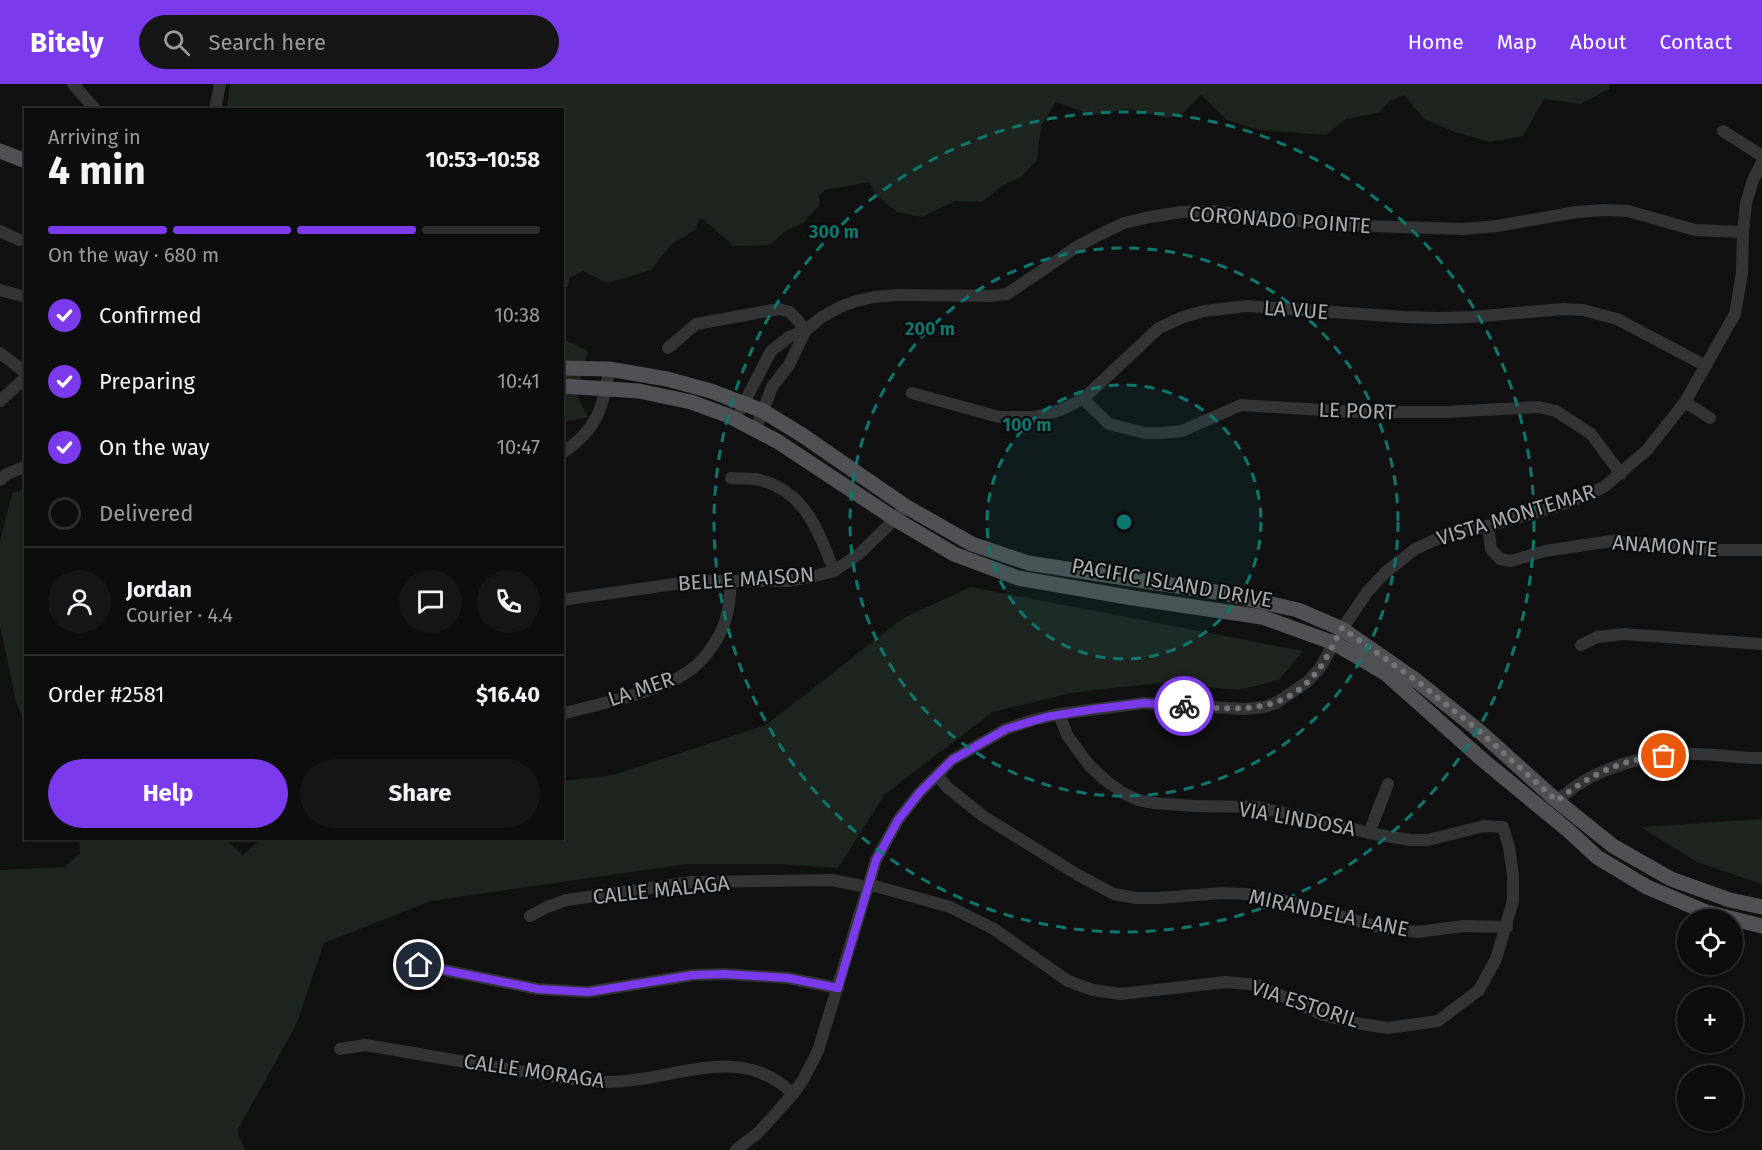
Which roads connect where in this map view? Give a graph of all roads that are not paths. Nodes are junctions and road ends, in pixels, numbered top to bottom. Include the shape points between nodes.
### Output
1 (73, 84) edge
2 (220, 84) edge
3 (94, 108) edge
4 (215, 108) edge
5 (1723, 131) dead end
6 (0, 151) edge
7 (1762, 156) edge
8 (24, 160) edge
9 (1762, 162) edge
10 (0, 231) edge
11 (1743, 232) junction
12 (19, 240) dead end
13 (0, 290) edge
14 (24, 296) edge
15 (806, 330) junction
16 (668, 348) dead end
17 (0, 353) edge
18 (1706, 366) junction
19 (564, 368) edge
20 (609, 369) junction
21 (24, 373) edge
22 (24, 377) edge
23 (564, 386) edge
24 (606, 388) junction
25 (912, 393) dead end
26 (1083, 399) junction
27 (0, 401) edge
28 (1685, 402) junction
29 (744, 404) junction
30 (763, 411) junction
31 (1710, 418) dead end
32 (735, 420) junction
33 (756, 429) junction
34 (564, 451) edge
35 (24, 467) edge
36 (1621, 474) junction
37 (731, 478) dead end
38 (0, 480) edge
39 (905, 506) junction
40 (895, 519) junction
41 (1488, 526) junction
42 (1762, 550) edge
43 (834, 571) junction
44 (731, 581) junction
45 (564, 600) edge
46 (1342, 628) junction
47 (1334, 643) junction
48 (1762, 644) edge
49 (1581, 645) dead end
50 (564, 713) edge
51 (1059, 714) junction
52 (1762, 758) edge
53 (937, 775) junction
54 (1388, 784) dead end
55 (1527, 797) junction
56 (1557, 801) junction
57 (1503, 826) joint
58 (1569, 831) junction
59 (1369, 833) junction
60 (867, 887) junction
61 (1762, 906) edge
62 (530, 916) dead end
63 (1762, 926) edge
64 (1507, 927) junction
65 (419, 965) dead end
66 (838, 988) junction
67 (340, 1049) dead end
68 (793, 1094) junction
69 (736, 1150) edge

1 - 3 street
2 - 4 street
5 - 7 street
6 - 8 main road
9 - 11 street, VISTA MONTEMAR via 1746,203
10 - 12 street
11 - 15 street, CORONADO POINTE via 1695,230 1628,211 1604,210 1464,229 1336,225 1213,211 1182,212 1124,223 1078,246 1007,294 874,297 840,307
11 - 18 street, VISTA MONTEMAR via 1735,314
13 - 14 street
15 - 16 street via 789,312 779,309 696,324
15 - 29 street, CORONADO POINTE via 771,351
15 - 30 street, CORONADO POINTE via 789,365 772,387
17 - 21 street
18 - 26 street, LA VUE via 1617,319 1583,310 1438,318 1247,306 1204,311 1159,328
18 - 28 street, VISTA MONTEMAR
19 - 20 main road, PACIFIC ISLAND DRIVE
20 - 24 street
20 - 29 main road, PACIFIC ISLAND DRIVE via 667,379
22 - 27 street
23 - 24 main road, PACIFIC ISLAND DRIVE
24 - 32 main road, PACIFIC ISLAND DRIVE via 691,402
24 - 34 street via 598,417
25 - 26 street, LA VUE via 999,417 1034,417
26 - 36 street, LE PORT via 1109,424 1145,433 1182,431 1241,405 1354,412 1538,407 1556,411 1591,434
28 - 31 street
28 - 36 street, VISTA MONTEMAR via 1647,450
29 - 30 main road, PACIFIC ISLAND DRIVE
29 - 32 street, CORONADO POINTE
30 - 33 street, CORONADO POINTE
30 - 39 main road, PACIFIC ISLAND DRIVE
32 - 33 main road, PACIFIC ISLAND DRIVE
33 - 40 main road, PACIFIC ISLAND DRIVE
35 - 38 street
36 - 41 street, VISTA MONTEMAR via 1604,488 1578,499
37 - 43 street via 777,486 797,500 821,538
39 - 40 street, BELLE MAISON
39 - 46 main road, PACIFIC ISLAND DRIVE via 972,544 1028,563 1222,593 1298,610
40 - 43 street, BELLE MAISON via 859,554
40 - 47 main road, PACIFIC ISLAND DRIVE via 954,554 1018,578 1262,617
41 - 42 street, ANAMONTE via 1491,549 1500,559 1511,561 1545,551 1611,541
41 - 46 street, VISTA MONTEMAR via 1450,533 1415,549 1380,578
43 - 44 street, BELLE MAISON via 788,581
44 - 45 street, BELLE MAISON via 696,581
44 - 50 street, LA MER via 723,626 709,651 686,673 642,692
46 - 47 street, VISTA MONTEMAR
46 - 56 main road, PACIFIC ISLAND DRIVE via 1461,716
47 - 51 street, VISTA MONTEMAR via 1307,682 1264,707 1144,703
47 - 55 main road, PACIFIC ISLAND DRIVE via 1385,673
48 - 49 street via 1623,634 1597,637
51 - 53 street, VISTA MONTEMAR via 1006,729 952,760
51 - 59 street, VIA LINDOSA via 1067,735 1089,765 1138,800 1255,807
52 - 56 street via 1698,754 1647,758 1615,765 1585,780
53 - 60 street, VISTA MONTEMAR via 898,820 876,860
53 - 64 street, MIRANDELA LANE via 983,816 1114,894 1136,898 1222,893 1271,897 1383,928 1417,932 1464,926
54 - 59 street
55 - 56 main road
55 - 58 main road, PACIFIC ISLAND DRIVE
56 - 58 main road
56 - 61 main road, PACIFIC ISLAND DRIVE via 1613,846 1671,879 1730,900
57 - 59 street, VIA LINDOSA via 1484,826 1428,840
57 - 64 street, VIA ESTORIL via 1513,875
58 - 63 main road, PACIFIC ISLAND DRIVE via 1597,857 1647,887 1706,912
60 - 62 street, CALLE MALAGA via 831,880 692,882 567,900
60 - 64 street, VIA ESTORIL via 950,907 994,929 1068,981 1093,990 1121,994 1226,982 1258,985 1323,1015 1388,1028 1438,1021 1479,990 1497,959
60 - 66 street, VISTA MONTEMAR
65 - 66 street via 538,989 588,992 693,975 724,974 788,978
66 - 68 street, VISTA MONTEMAR via 818,1051
67 - 68 street, CALLE MORAGA via 366,1045 549,1076 610,1082 720,1066 743,1067 776,1079
68 - 69 street, VISTA MONTEMAR via 759,1132

